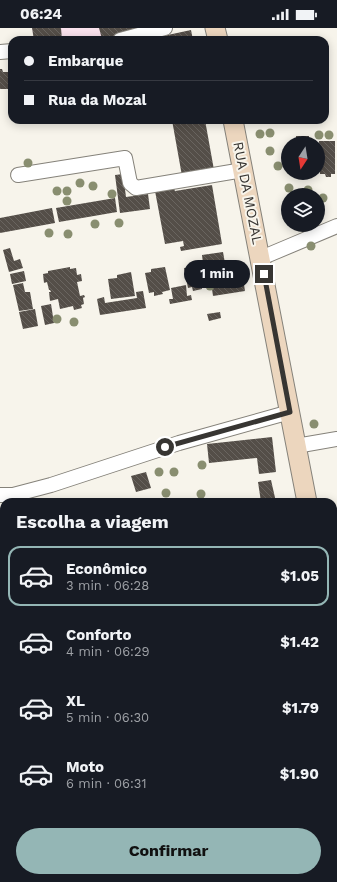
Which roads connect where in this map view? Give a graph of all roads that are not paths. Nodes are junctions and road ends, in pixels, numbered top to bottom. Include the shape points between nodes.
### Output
1 (165, 28) edge
2 (135, 36) edge
3 (234, 124) edge
4 (243, 170) junction
5 (18, 175) dead end
6 (337, 226) edge
7 (261, 258) junction
8 (290, 412) junction
9 (337, 439) edge
10 (296, 446) junction
11 (0, 495) edge
12 (306, 498) edge

1 - 2 street
3 - 4 main road, RUA DA MOZAL
4 - 5 street via 136,188 130,183 125,158
4 - 7 main road, RUA DA MOZAL
6 - 7 street
7 - 8 main road, RUA DA MOZAL
8 - 10 main road, RUA DA MOZAL
8 - 11 street via 179,443 51,485 13,495
9 - 10 street
10 - 12 main road, RUA DA MOZAL

